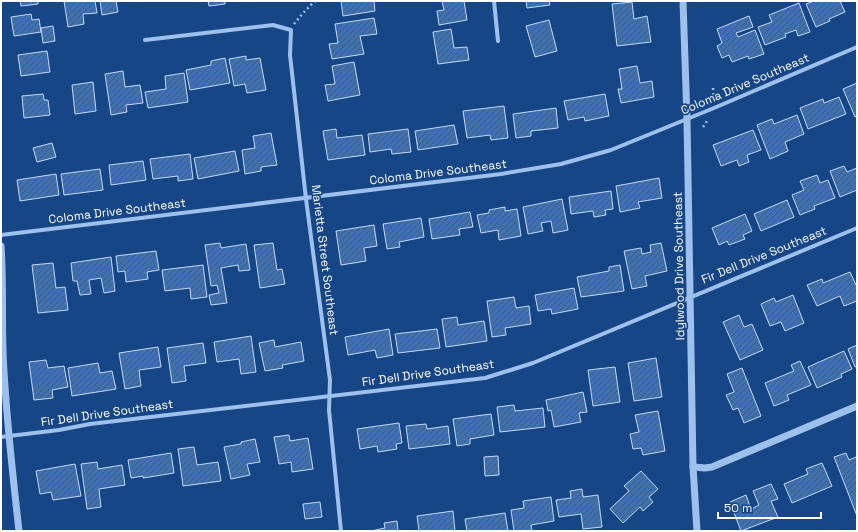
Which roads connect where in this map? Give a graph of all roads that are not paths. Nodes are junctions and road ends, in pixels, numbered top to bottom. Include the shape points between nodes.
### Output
1 (494, 1) edge
2 (683, 1) edge
3 (145, 40) dead end
4 (498, 41) dead end
5 (857, 47) edge
6 (687, 119) junction
7 (306, 199) junction
8 (857, 228) edge
9 (1, 235) edge
10 (1, 246) edge
11 (690, 297) junction
12 (329, 397) junction
13 (857, 406) edge
14 (5, 436) edge
15 (694, 467) junction
16 (19, 531) edge
17 (341, 531) edge
18 (697, 531) edge

1 - 4 street
2 - 6 street, Idylwood Drive Southeast
3 - 7 street, Marietta Street Southeast via 273,25 291,30 290,55
5 - 6 street, Coloma Drive Southeast
6 - 7 street, Coloma Drive Southeast via 611,150 561,164
6 - 11 street, Idylwood Drive Southeast
7 - 9 street, Coloma Drive Southeast
7 - 12 street, Marietta Street Southeast via 330,380
8 - 11 street, Fir Dell Drive Southeast
10 - 14 street
11 - 12 street, Fir Dell Drive Southeast via 533,363 485,378
11 - 15 street, Idylwood Drive Southeast
12 - 14 street, Fir Dell Drive Southeast
12 - 17 street, Marietta Street Southeast
13 - 15 street via 712,467
14 - 16 street
15 - 18 street, Idylwood Drive Southeast

